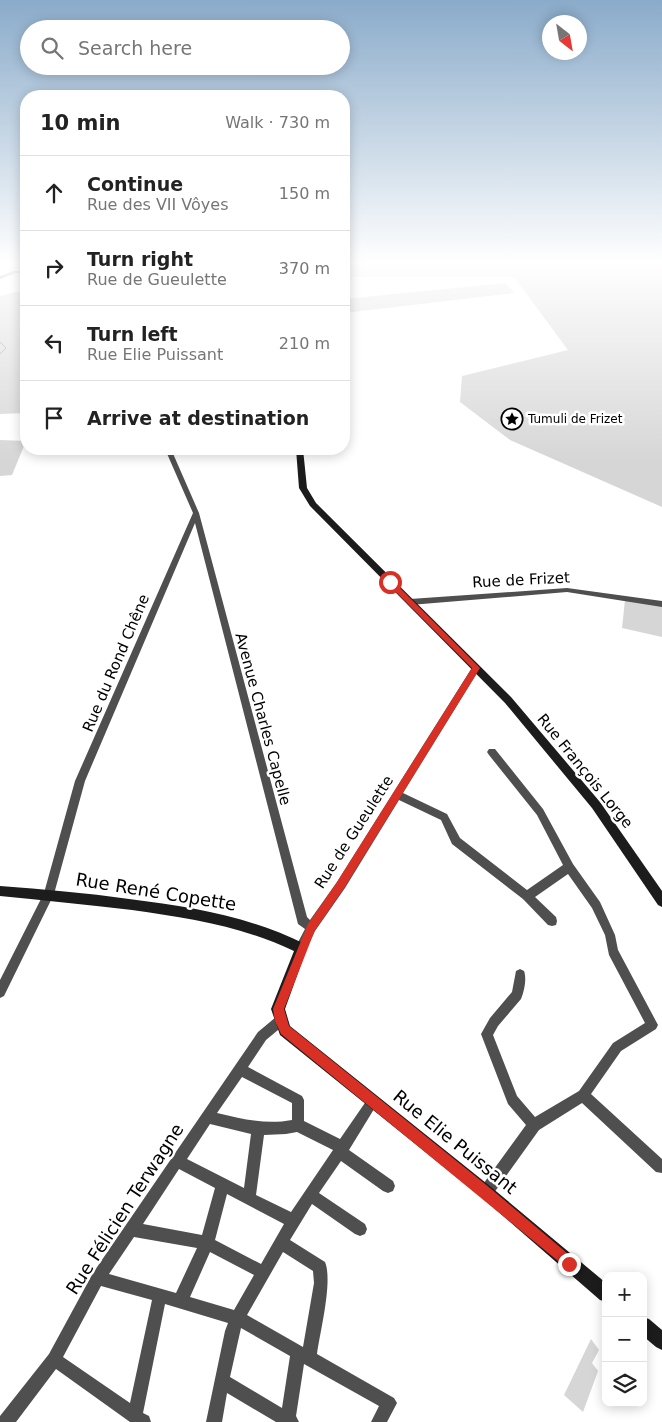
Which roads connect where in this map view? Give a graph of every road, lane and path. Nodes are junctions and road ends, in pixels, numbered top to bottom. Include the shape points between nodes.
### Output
1 (171, 455) edge
2 (300, 455) edge
3 (196, 513) junction
4 (410, 602) junction
5 (662, 604) edge
6 (476, 668) junction
7 (492, 752) dead end
8 (397, 795) junction
9 (568, 867) junction
10 (0, 891) edge
11 (49, 894) junction
12 (527, 896) junction
13 (662, 901) edge
14 (552, 921) dead end
15 (311, 927) junction
16 (301, 948) junction
17 (520, 976) dead end
18 (0, 992) edge
19 (280, 1021) junction
20 (240, 1069) junction
21 (583, 1095) junction
22 (373, 1101) junction
23 (208, 1117) junction
24 (298, 1125) junction
25 (534, 1125) junction
26 (258, 1130) junction
27 (341, 1150) junction
28 (177, 1161) junction
29 (661, 1167) edge
30 (223, 1184) junction
31 (388, 1186) dead end
32 (486, 1192) junction
33 (310, 1195) junction
34 (249, 1198) junction
35 (293, 1221) junction
36 (131, 1229) junction
37 (360, 1229) dead end
38 (280, 1242) junction
39 (207, 1243) junction
40 (262, 1272) junction
41 (98, 1278) junction
42 (602, 1291) edge
43 (160, 1295) junction
44 (180, 1301) junction
45 (237, 1318) junction
46 (647, 1328) edge
47 (662, 1341) edge
48 (303, 1354) junction
49 (54, 1359) junction
50 (222, 1381) junction
51 (139, 1419) edge
52 (283, 1419) edge
53 (6, 1422) edge
54 (214, 1422) edge
55 (378, 1422) edge

1 - 3 street
2 - 4 street, Rue François Lorge via 303,488 313,504
3 - 11 street, Rue du Rond Chêne via 80,781
3 - 15 street, Avenue Charles Capelle via 302,920
4 - 5 street, Rue de Frizet via 567,590
4 - 6 street, Rue François Lorge
6 - 8 street, Rue de Gueulette
6 - 13 street, Rue François Lorge via 508,700 596,805
7 - 9 street via 540,812
8 - 12 street via 444,817 456,841
8 - 15 street, Rue de Gueulette
9 - 12 street
9 - 21 street via 596,905 610,935 613,951 652,1025 617,1047
10 - 11 street, Rue René Copette
11 - 16 street, Rue René Copette via 210,915 274,934
11 - 18 street, Rue du Rond Chêne
12 - 14 street
15 - 16 street, Rue de Gueulette
16 - 19 street, Rue de Gueulette via 278,1009
17 - 25 street via 517,995 488,1034 512,1100
19 - 20 street, Rue Félicien Terwagne via 262,1036
19 - 22 street, Rue Elie Puissant via 285,1030
20 - 23 street, Rue Félicien Terwagne
20 - 24 street via 298,1100
21 - 25 street
21 - 29 street
22 - 27 street
22 - 32 street, Rue Elie Puissant
23 - 26 street
23 - 28 street, Rue Félicien Terwagne
24 - 26 street via 280,1130
24 - 27 street
25 - 32 street
26 - 34 street
27 - 31 street
27 - 33 street
28 - 30 street
28 - 36 street, Rue Félicien Terwagne
30 - 34 street
30 - 39 street
32 - 42 street, Rue Elie Puissant
33 - 35 street
33 - 37 street
34 - 35 street
35 - 38 street
36 - 39 street
36 - 41 street, Rue Félicien Terwagne
38 - 40 street
38 - 48 street via 320,1267 321,1283
39 - 40 street
39 - 44 street
40 - 45 street
41 - 43 street
41 - 49 street, Rue Félicien Terwagne
43 - 44 street
43 - 51 street
44 - 45 street
45 - 48 street
45 - 50 street
46 - 47 street
48 - 52 street
48 - 55 street via 389,1402
49 - 51 street
49 - 53 street, Rue Félicien Terwagne
50 - 52 street
50 - 54 street

